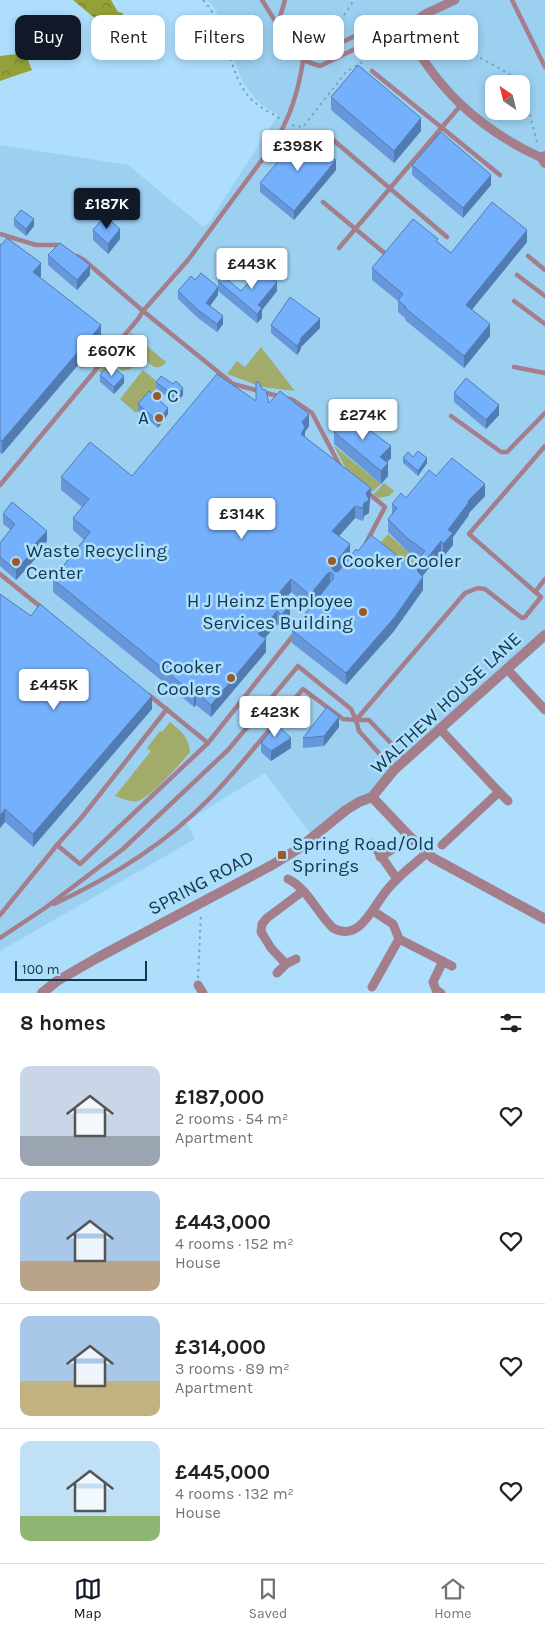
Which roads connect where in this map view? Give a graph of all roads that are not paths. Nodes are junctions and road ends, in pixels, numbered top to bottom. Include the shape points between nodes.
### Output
1 (262, 0) edge
2 (455, 0) edge
3 (512, 0) edge
4 (285, 1) edge
5 (281, 15) edge
6 (425, 15) edge
7 (273, 18) edge
8 (354, 36) edge
9 (354, 50) edge
10 (424, 60) edge
11 (302, 61) junction
12 (545, 67) edge
13 (372, 71) dead end
14 (461, 105) junction
15 (441, 128) junction
16 (325, 133) dead end
17 (544, 159) edge
18 (500, 176) dead end
19 (390, 188) junction
20 (323, 202) dead end
21 (356, 229) junction
22 (0, 234) edge
23 (447, 237) dead end
24 (339, 248) dead end
25 (67, 250) edge
26 (76, 255) edge
27 (388, 256) edge
28 (528, 256) dead end
29 (545, 270) edge
30 (516, 275) dead end
31 (545, 296) edge
32 (514, 301) dead end
33 (143, 311) junction
34 (545, 324) edge
35 (514, 367) dead end
36 (545, 373) edge
37 (545, 413) edge
38 (451, 416) dead end
39 (545, 446) edge
40 (342, 471) edge
41 (0, 485) edge
42 (364, 489) edge
43 (360, 551) edge
44 (0, 574) edge
45 (545, 579) edge
46 (535, 592) junction
47 (46, 610) edge
48 (302, 624) edge
49 (545, 635) edge
50 (508, 670) junction
51 (144, 691) edge
52 (544, 708) edge
53 (167, 709) junction
54 (356, 720) junction
55 (440, 729) junction
56 (208, 743) junction
57 (406, 759) junction
58 (394, 770) junction
59 (499, 792) junction
60 (372, 797) junction
61 (508, 801) dead end
62 (448, 826) dead end
63 (455, 833) junction
64 (372, 843) dead end
65 (57, 845) junction
66 (442, 845) dead end
67 (392, 849) dead end
68 (427, 853) junction
69 (380, 857) junction
70 (288, 878) dead end
71 (397, 880) junction
72 (303, 891) junction
73 (45, 908) junction
74 (373, 911) junction
75 (0, 914) edge
76 (545, 919) edge
77 (0, 938) edge
78 (398, 939) junction
79 (296, 959) dead end
80 (286, 964) junction
81 (277, 972) dead end
82 (372, 987) dead end
83 (42, 993) edge
84 (441, 993) edge

1 - 7 lane
2 - 6 street
3 - 12 lane
4 - 5 lane
8 - 11 lane
9 - 11 lane via 320,66
10 - 14 street via 448,93
11 - 33 lane via 290,115 273,145 188,260
13 - 15 lane
14 - 15 lane
14 - 17 street via 501,137
15 - 18 lane
15 - 19 lane
16 - 19 lane
19 - 21 lane
19 - 23 lane
20 - 21 lane
21 - 24 lane
21 - 27 lane
22 - 25 lane via 36,245 59,245
26 - 33 lane
28 - 29 lane
30 - 31 lane
32 - 34 lane
33 - 40 lane via 234,384 293,400 312,413
33 - 41 lane
35 - 36 lane
37 - 38 lane via 507,452 501,452
39 - 46 lane via 469,534
42 - 43 lane via 385,507
44 - 47 lane
45 - 46 lane
46 - 54 lane via 541,598 522,618 485,589 465,593
48 - 56 lane
49 - 50 street, WALTHEW HOUSE LANE
50 - 52 street
50 - 55 street, WALTHEW HOUSE LANE
51 - 53 lane
53 - 56 lane
53 - 65 lane
54 - 57 lane via 369,720
54 - 58 lane via 359,731
54 - 73 lane via 343,719 303,690 245,761 167,836 128,864
54 - 73 lane via 352,709 298,666 228,750 122,849
55 - 57 street, WALTHEW HOUSE LANE
55 - 59 street
56 - 65 lane via 80,864
57 - 58 street, WALTHEW HOUSE LANE
58 - 60 street, WALTHEW HOUSE LANE
59 - 61 street
59 - 63 street
60 - 68 street
60 - 83 street, SPRING ROAD via 346,810 289,854 74,971
62 - 63 street
63 - 66 street
64 - 69 street
65 - 75 lane
67 - 69 street
68 - 71 street
68 - 76 street
69 - 71 street
70 - 72 street
71 - 74 street
72 - 74 street via 337,930 357,927
72 - 80 street via 262,924 261,932
73 - 77 lane
74 - 78 street via 393,924
78 - 82 street
78 - 84 street via 448,964 433,982
79 - 80 street
80 - 81 street

